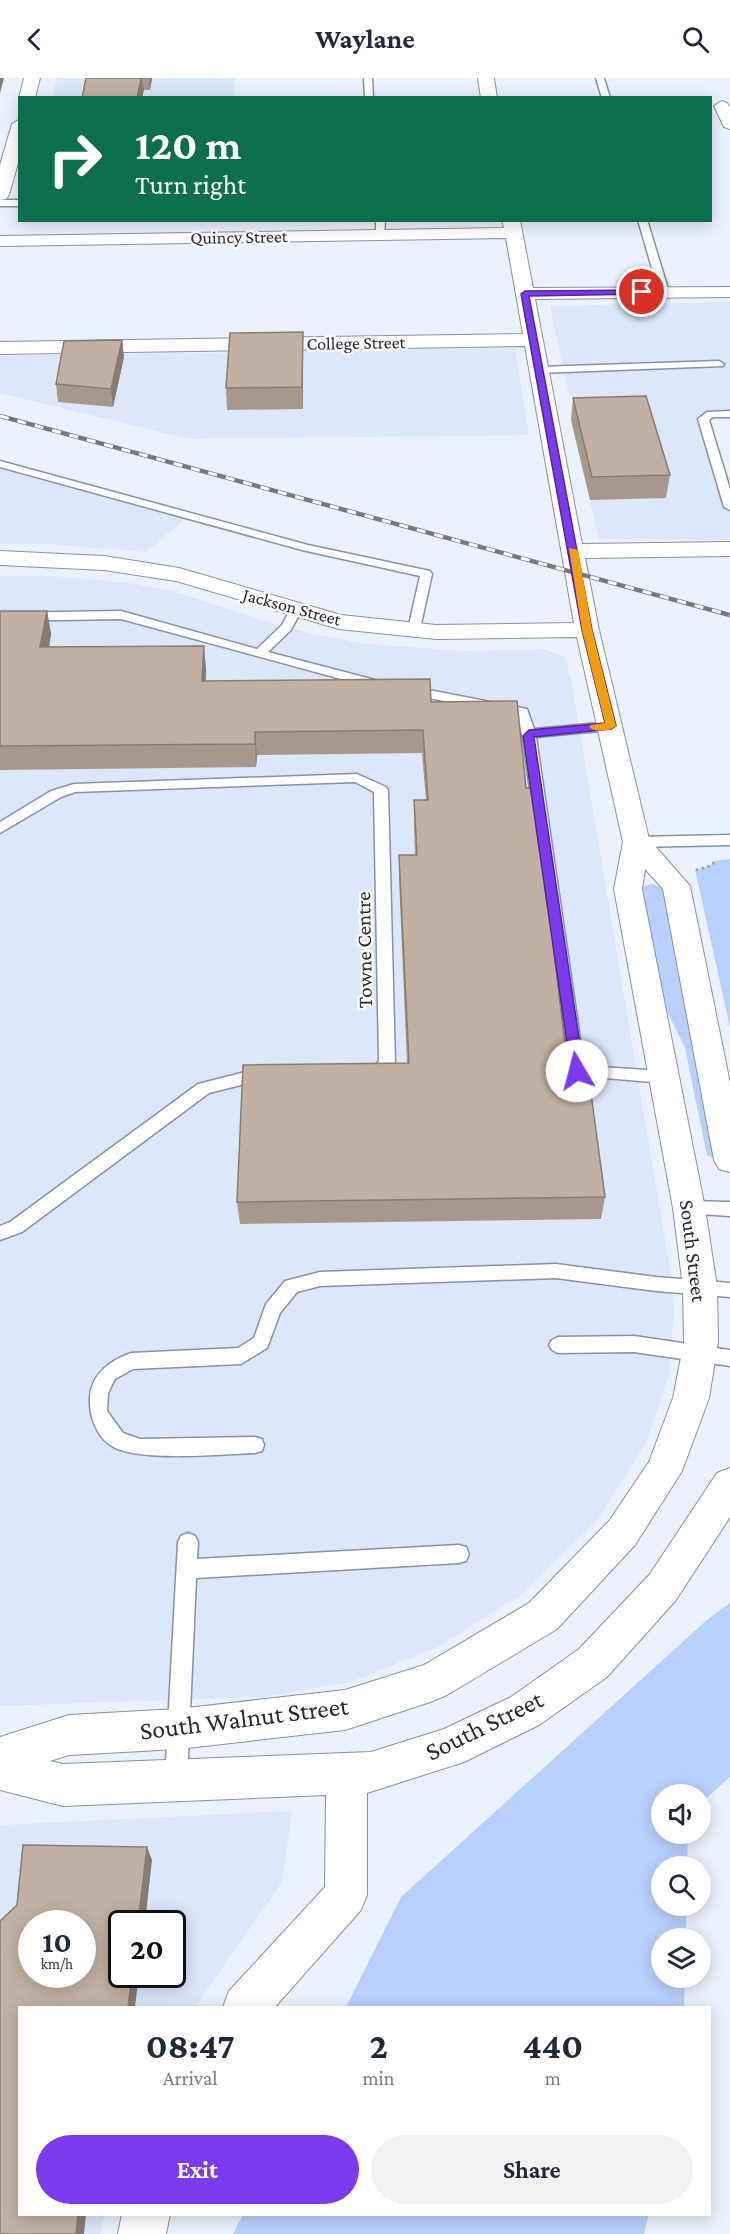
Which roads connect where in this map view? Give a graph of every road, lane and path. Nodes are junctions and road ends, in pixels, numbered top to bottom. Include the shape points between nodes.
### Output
1 (32, 78) edge
2 (368, 78) edge
3 (486, 78) edge
4 (600, 78) edge
5 (28, 96) edge
6 (369, 96) edge
7 (489, 96) edge
8 (605, 96) edge
9 (721, 106) edge
10 (730, 124) edge
11 (18, 132) edge
12 (8, 171) edge
13 (4, 193) edge
14 (0, 203) edge
15 (18, 203) edge
16 (643, 222) edge
17 (512, 227) edge
18 (381, 228) edge
19 (275, 229) edge
20 (0, 241) edge
21 (664, 292) junction
22 (730, 292) edge
23 (525, 294) junction
24 (532, 340) junction
25 (0, 348) edge
26 (719, 364) dead end
27 (538, 370) junction
28 (730, 414) edge
29 (0, 464) edge
30 (730, 507) edge
31 (730, 549) edge
32 (573, 551) junction
33 (0, 558) edge
34 (295, 611) junction
35 (0, 616) edge
36 (414, 629) junction
37 (587, 630) junction
38 (260, 654) junction
39 (611, 726) junction
40 (529, 734) junction
41 (0, 828) edge
42 (730, 840) edge
43 (636, 842) junction
44 (720, 860) dead end
45 (695, 870) dead end
46 (356, 1074) edge
47 (281, 1076) edge
48 (663, 1077) junction
49 (730, 1160) edge
50 (689, 1208) junction
51 (730, 1209) edge
52 (0, 1233) edge
53 (715, 1288) edge
54 (558, 1345) dead end
55 (714, 1355) edge
56 (255, 1445) dead end
57 (730, 1485) edge
58 (188, 1542) dead end
59 (459, 1554) dead end
60 (188, 1569) junction
61 (543, 1616) joint
62 (178, 1729) junction
63 (0, 1757) edge
64 (0, 1770) edge
65 (347, 1773) junction
66 (176, 1781) junction
67 (246, 2006) edge
68 (146, 2216) edge
69 (142, 2234) edge

1 - 5 main road
2 - 6 lane
3 - 7 street
4 - 8 lane
9 - 10 street
11 - 12 main road
12 - 13 main road
14 - 15 lane
16 - 21 lane
17 - 18 street, Quincy Street
17 - 23 street, South Street
18 - 19 street, Quincy Street
19 - 20 street, Quincy Street
21 - 22 street
21 - 23 street
23 - 24 street, South Street
24 - 25 street, College Street
24 - 27 street, South Street
26 - 27 lane
27 - 32 street, South Street
28 - 30 lane via 711,414 703,419
29 - 36 lane via 306,548 426,574
31 - 32 street
32 - 37 street, South Street
33 - 34 street, Jackson Street via 104,563 179,575
34 - 36 street, Jackson Street via 339,622
34 - 38 lane via 287,627
35 - 38 lane via 121,615
36 - 37 street, Jackson Street
37 - 39 street, South Street
38 - 40 lane via 355,681 522,712
39 - 40 lane
39 - 43 street, South Street
40 - 48 lane via 577,1071
41 - 46 lane, Towne Centre via 56,794 74,788 357,778 381,790 387,1063 378,1073
42 - 43 lane
43 - 48 street, South Street via 628,889
43 - 49 street via 676,886
44 - 45 path
47 - 52 lane via 249,1077 204,1088 16,1227
48 - 50 street, South Street
50 - 51 lane
50 - 53 street, South Street
53 - 55 street, South Street via 701,1342
53 - 56 lane via 556,1271 320,1279 291,1286 272,1309 261,1343 241,1356 131,1361 109,1374 99,1392 98,1411 104,1424 117,1439 140,1447
54 - 55 lane via 634,1344
55 - 61 street, South Street via 691,1398 664,1471 622,1533
57 - 65 street, South Street via 663,1587 592,1663 525,1711 450,1748 371,1772
58 - 60 lane
59 - 60 lane
60 - 62 lane
61 - 62 street, South Walnut Street via 433,1681 345,1710
62 - 63 street, South Walnut Street via 69,1735
62 - 66 lane
64 - 66 street, South Street via 63,1785
65 - 66 street, South Street
65 - 67 street via 346,1895
68 - 69 street

